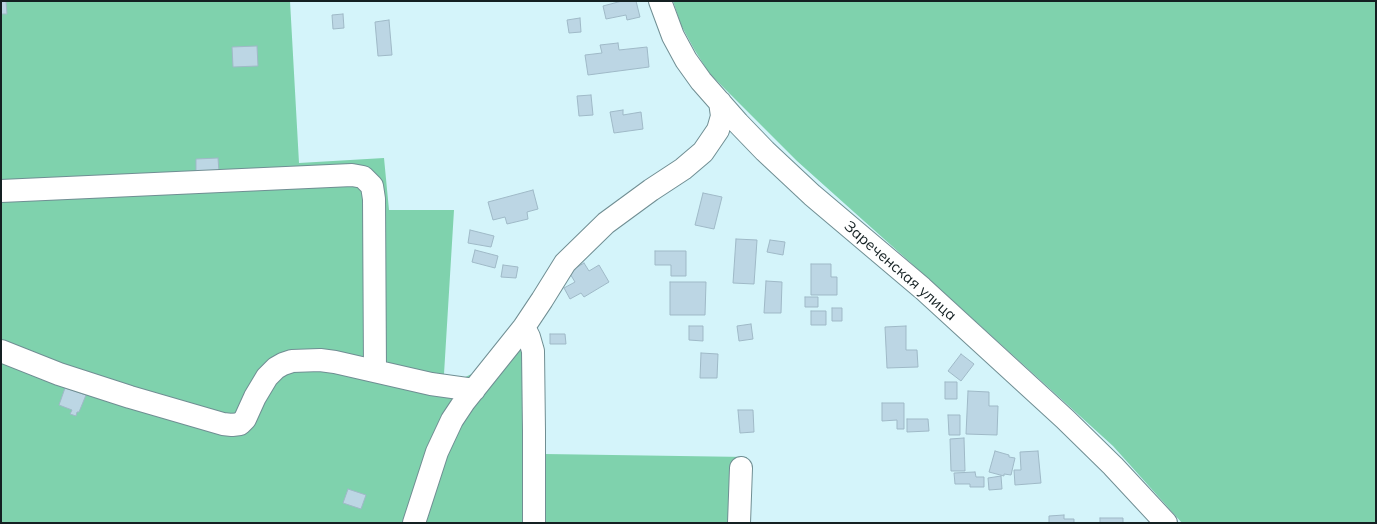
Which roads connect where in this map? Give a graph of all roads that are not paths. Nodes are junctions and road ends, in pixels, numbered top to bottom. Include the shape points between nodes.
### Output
1 (660, 1) edge
2 (720, 102) junction
3 (1, 190) edge
4 (524, 327) junction
5 (1, 351) edge
6 (375, 371) junction
7 (474, 390) junction
8 (741, 468) dead end
9 (414, 523) edge
10 (534, 523) edge
11 (739, 523) edge
12 (1166, 523) edge

1 - 2 street, Зареченская улица via 673,36 686,60
2 - 4 street via 722,116 718,130 703,152 606,224 586,242 565,263
2 - 12 street, Зареченская улица via 765,151 812,195 922,288 1065,418
3 - 6 street via 352,175 363,177 372,186 374,199
4 - 7 street
4 - 10 street via 533,351
5 - 6 street via 59,374 130,397 232,425 240,424 245,419 261,385 283,364 292,361 320,360
6 - 7 street via 431,384
7 - 9 street via 452,420 437,452
8 - 11 street

